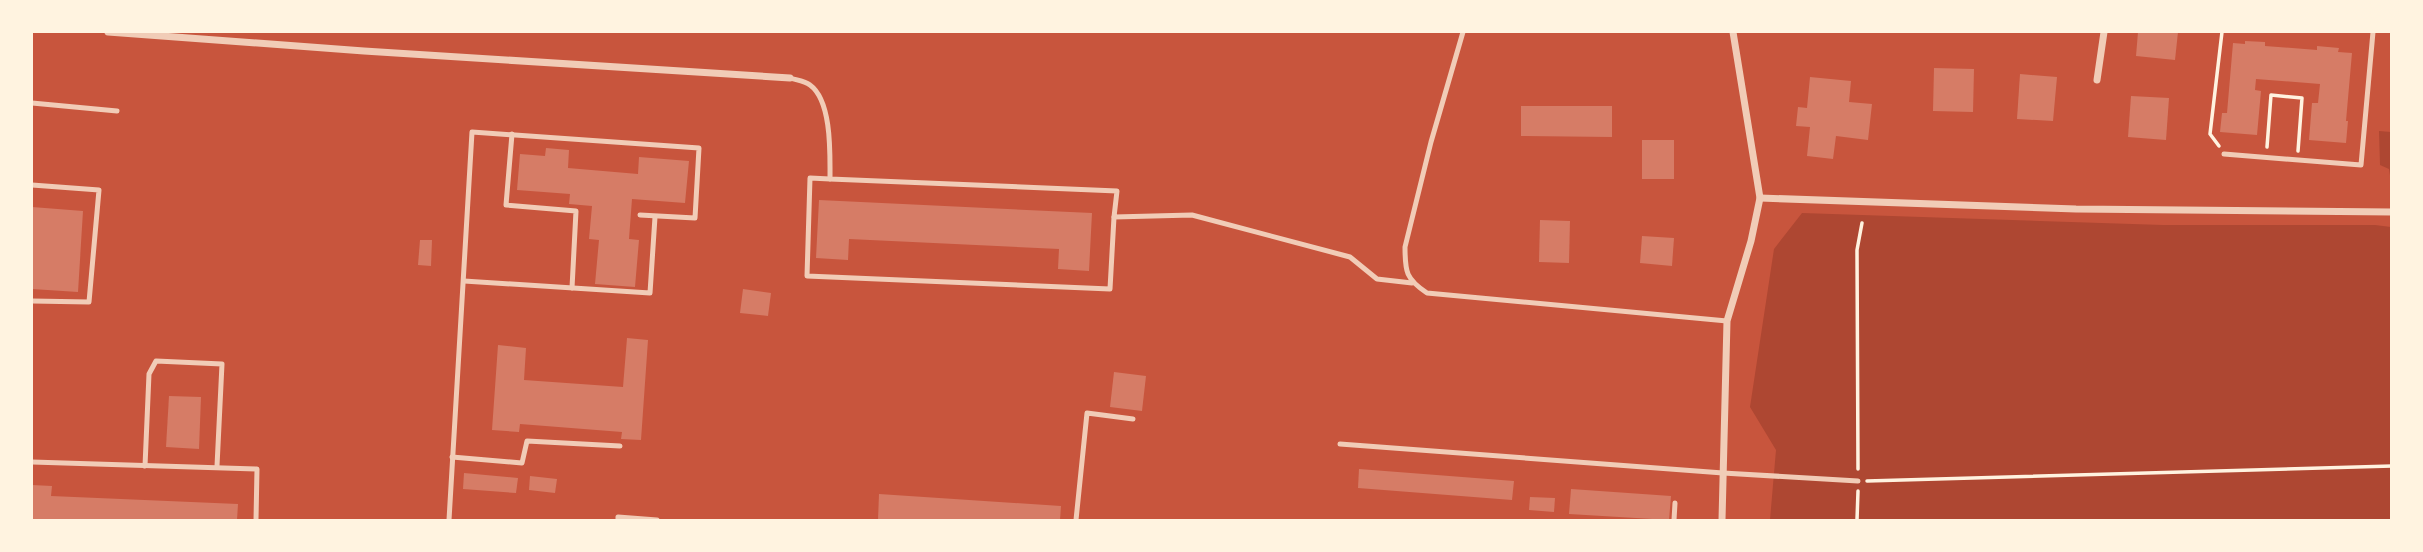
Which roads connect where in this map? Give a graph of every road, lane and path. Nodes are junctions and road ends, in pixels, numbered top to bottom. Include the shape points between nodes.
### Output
1 (108, 32) edge
2 (1463, 32) edge
3 (1733, 32) edge
4 (2104, 32) edge
5 (2222, 32) edge
6 (2373, 32) edge
7 (790, 78) joint
8 (2097, 80) dead end
9 (32, 103) edge
10 (117, 111) dead end
11 (512, 134) junction
12 (2224, 153) joint
13 (2266, 157) junction
14 (2297, 160) junction
15 (830, 179) junction
16 (32, 185) edge
17 (1760, 198) junction
18 (2392, 212) edge
19 (640, 215) dead end
20 (655, 217) junction
21 (1114, 217) junction
22 (1862, 223) dead end
23 (464, 281) junction
24 (1412, 283) junction
25 (572, 288) junction
26 (32, 301) edge
27 (1727, 321) junction
28 (1133, 419) dead end
29 (1340, 444) dead end
30 (620, 446) dead end
31 (452, 457) junction
32 (32, 462) edge
33 (145, 466) junction
34 (217, 466) junction
35 (2392, 466) edge
36 (1723, 473) junction
37 (1858, 481) junction
38 (1675, 503) dead end
39 (256, 520) edge
40 (449, 520) edge
41 (618, 520) edge
42 (656, 520) edge
43 (1076, 520) edge
44 (1674, 520) edge
45 (1722, 520) edge
46 (1857, 520) edge

1 - 7 street
2 - 24 lane via 1405,247
3 - 17 street
4 - 8 street
5 - 12 path via 2210,134
6 - 14 lane via 2361,165
7 - 15 lane via 809,83 823,98
9 - 10 lane
11 - 20 lane via 699,148 695,218
11 - 23 lane via 472,132
11 - 25 lane via 506,205 576,211
12 - 13 lane
13 - 14 lane
13 - 14 path via 2271,95 2302,98
15 - 21 lane via 1117,191
15 - 21 lane via 810,178 807,276 1110,289
16 - 26 lane via 99,190 89,302
17 - 18 street via 2076,209
17 - 27 street
19 - 20 lane
20 - 25 lane via 650,293
21 - 24 lane via 1192,215 1350,257 1377,279
22 - 37 path via 1857,250
23 - 25 lane
23 - 31 lane
24 - 27 lane via 1427,293
27 - 36 street
28 - 43 lane via 1087,413
29 - 36 lane
30 - 31 lane via 527,440 522,463
31 - 40 lane
32 - 33 lane
33 - 34 lane
33 - 34 lane via 149,374 156,361 222,363
34 - 39 lane via 257,469
35 - 37 path
36 - 37 lane
36 - 45 street
37 - 46 path
38 - 44 lane
41 - 42 lane

